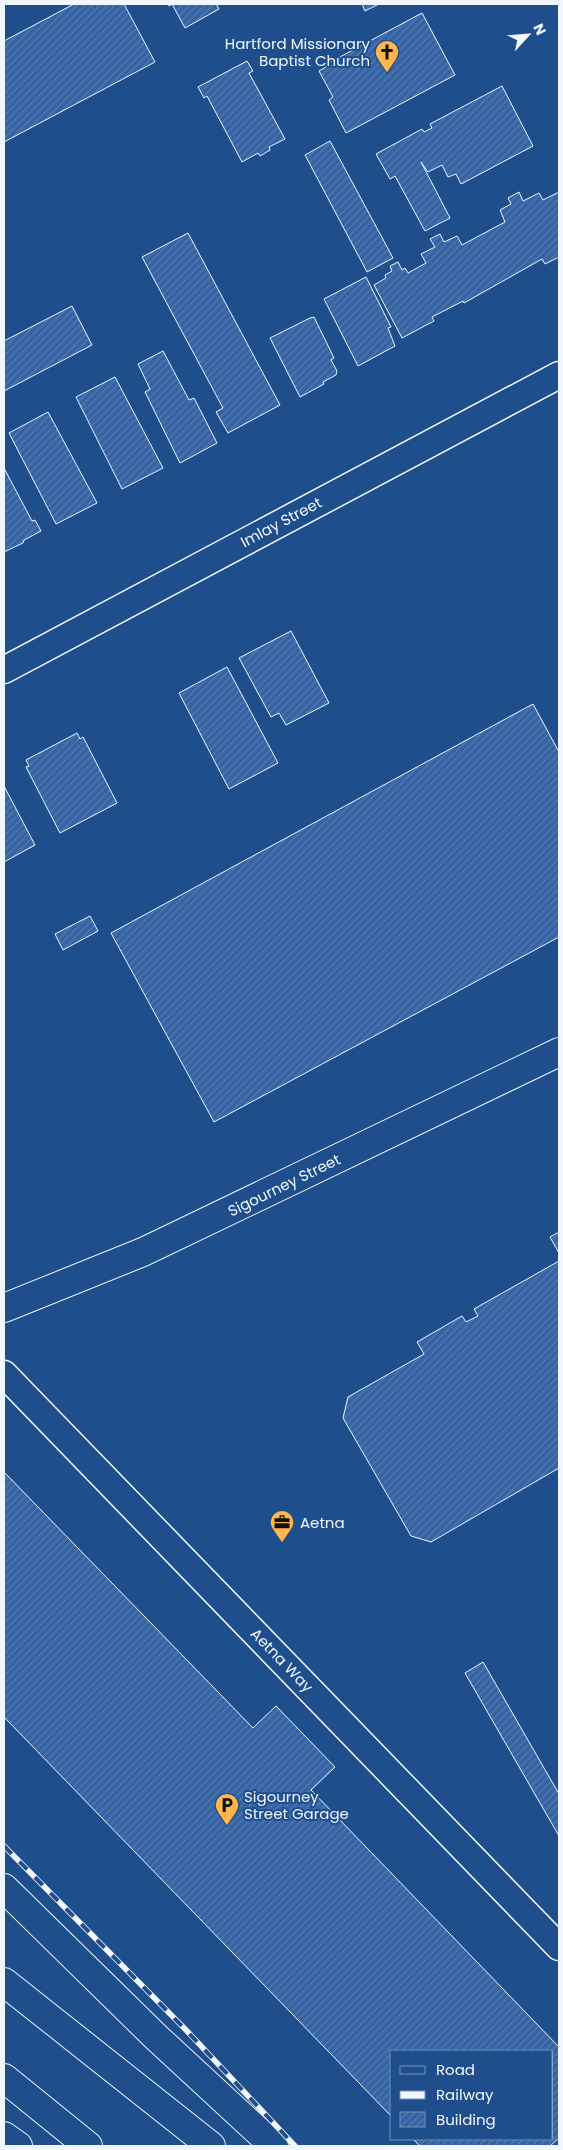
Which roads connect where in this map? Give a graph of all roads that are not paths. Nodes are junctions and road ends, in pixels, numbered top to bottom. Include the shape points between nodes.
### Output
1 (559, 375) edge
2 (4, 670) edge
3 (559, 1052) edge
4 (4, 1308) edge
5 (4, 1374) edge
6 (4, 1888) edge
7 (559, 1947) edge
8 (4, 1982) edge
9 (4, 2078) edge
10 (4, 2136) edge
11 (18, 2146) edge
12 (88, 2146) edge
13 (211, 2146) edge
14 (274, 2146) edge

1 - 2 street, Imlay Street
3 - 4 main road, Sigourney Street via 143,1252
5 - 7 street, Aetna Way
6 - 14 main road via 156,2037
8 - 13 main road
9 - 12 main road
10 - 11 main road

